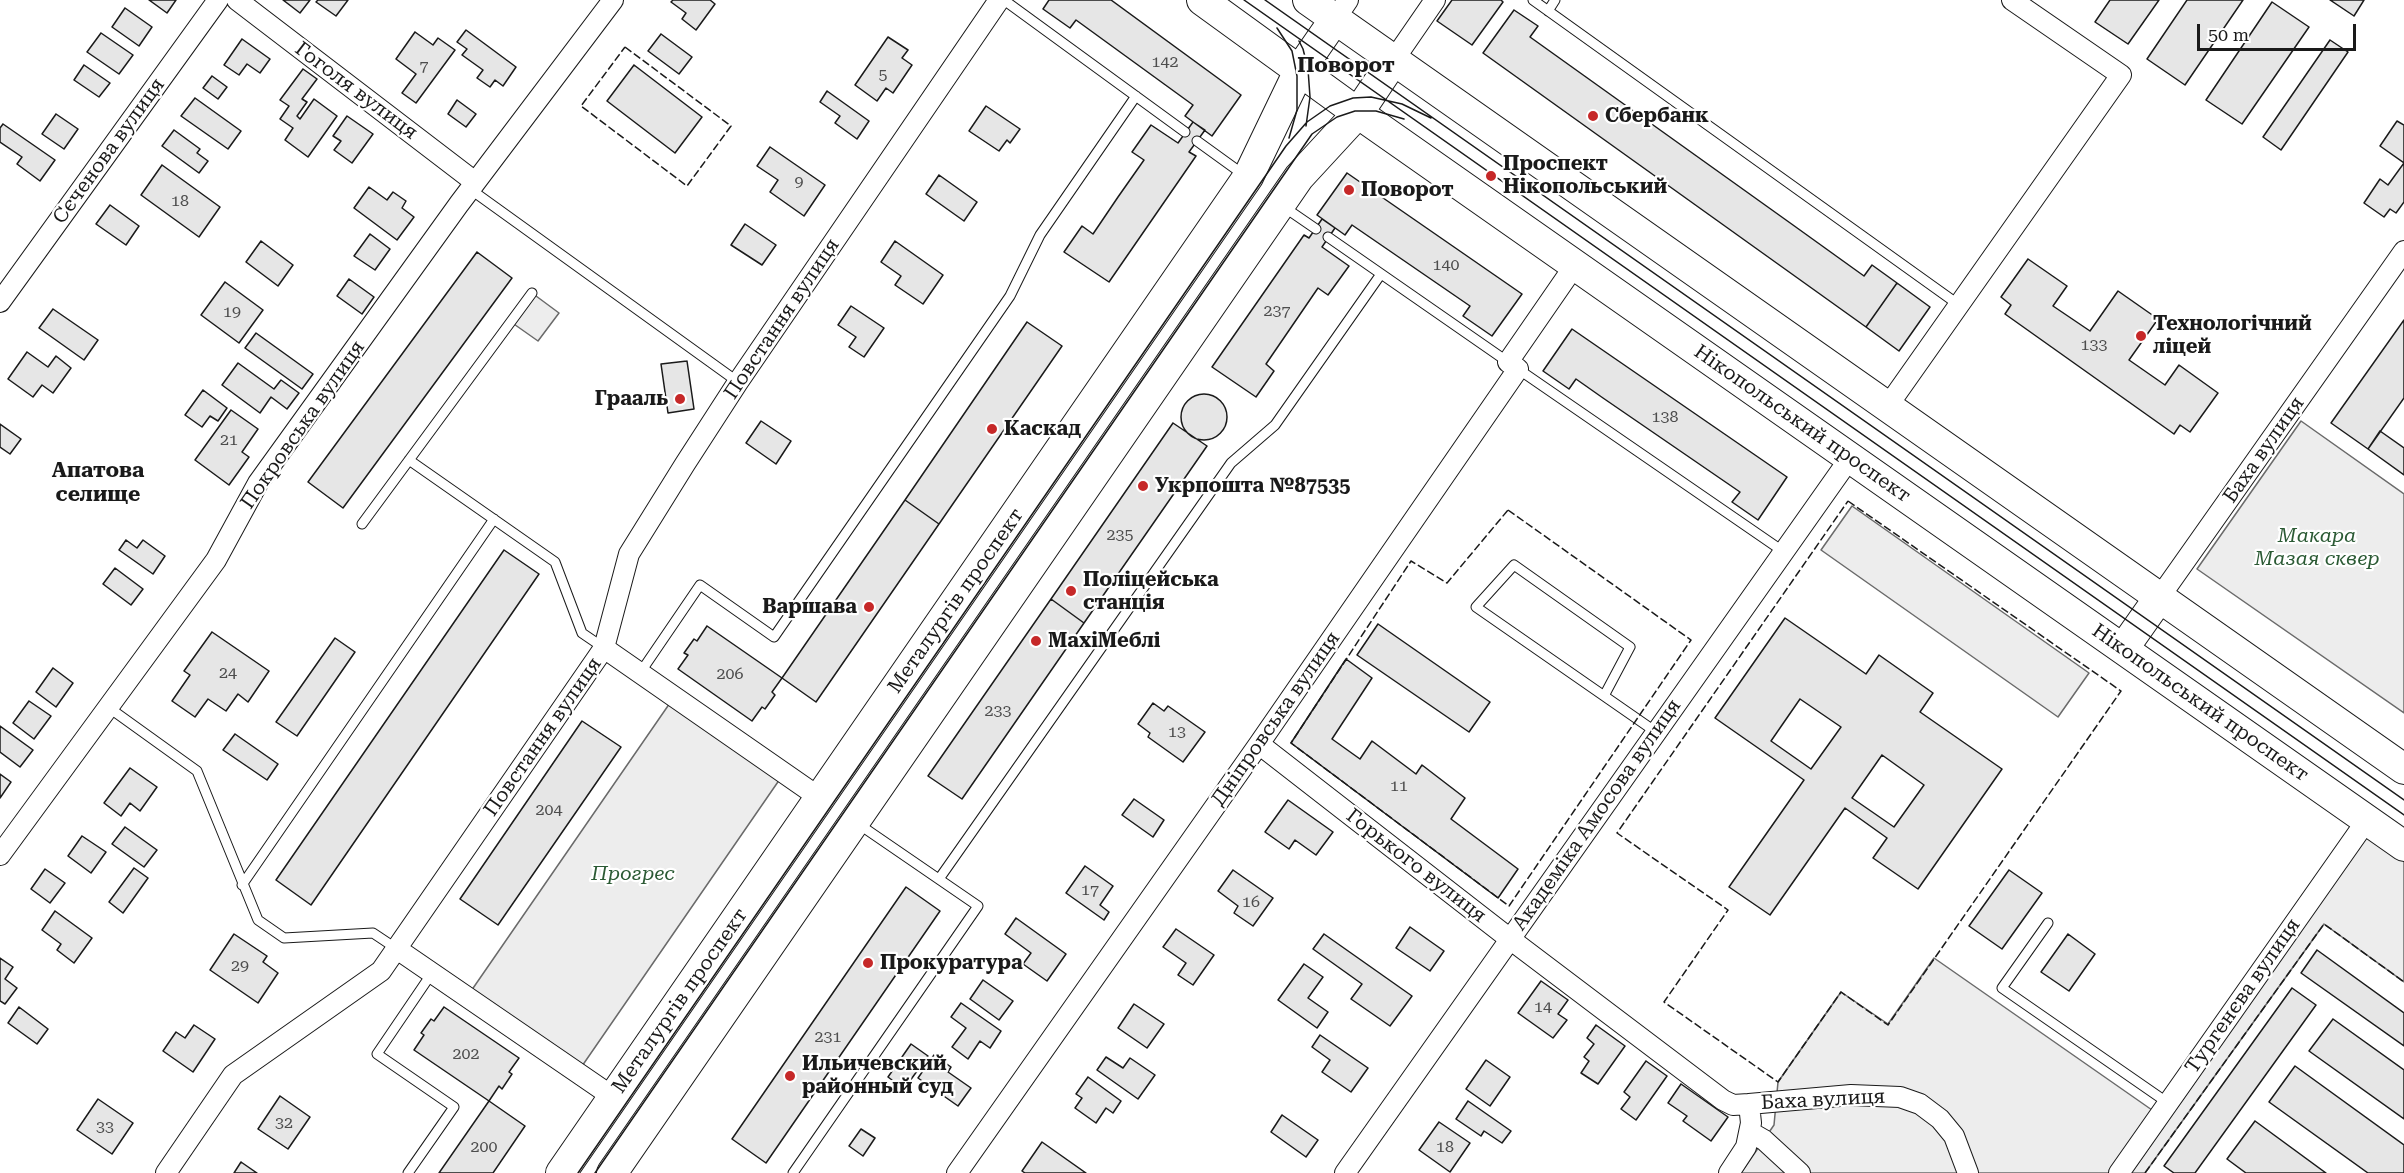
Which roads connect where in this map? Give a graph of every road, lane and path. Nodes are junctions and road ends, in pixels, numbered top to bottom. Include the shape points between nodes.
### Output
1 (218, 0) edge
2 (237, 0) edge
3 (613, 0) edge
4 (999, 0) edge
5 (1004, 0) edge
6 (1202, 0) edge
7 (1308, 0) edge
8 (1435, 0) edge
9 (1533, 0) edge
10 (1555, 0) edge
11 (2012, 0) edge
12 (1341, 10) edge
13 (1548, 11) junction
14 (1393, 61) junction
15 (1299, 71) junction
16 (1136, 96) junction
17 (1358, 113) junction
18 (1185, 132) dead end
19 (1197, 141) dead end
20 (1248, 177) junction
21 (472, 186) junction
22 (1280, 204) junction
23 (1316, 229) dead end
24 (1328, 237) dead end
25 (2404, 251) edge
26 (1575, 265) junction
27 (1381, 274) junction
28 (2397, 274) edge
29 (532, 293) dead end
30 (0, 302) edge
31 (1959, 305) junction
32 (1513, 365) junction
33 (738, 382) junction
34 (1887, 407) junction
35 (1851, 458) junction
36 (409, 460) junction
37 (494, 519) junction
38 (362, 524) dead end
39 (1784, 552) junction
40 (2159, 598) junction
41 (604, 648) junction
42 (2123, 649) junction
43 (640, 673) junction
44 (1604, 696) junction
45 (108, 707) junction
46 (1656, 732) junction
47 (1259, 744) junction
48 (2404, 769) edge
49 (820, 798) junction
50 (2367, 820) junction
51 (855, 821) junction
52 (2404, 846) edge
53 (0, 855) edge
54 (939, 879) junction
55 (242, 885) junction
56 (2048, 923) dead end
57 (1510, 939) junction
58 (397, 949) junction
59 (432, 973) junction
60 (614, 1097) junction
61 (2168, 1103) junction
62 (1749, 1104) junction
63 (648, 1120) junction
64 (1750, 1132) junction
65 (166, 1173) edge
66 (408, 1173) edge
67 (561, 1173) edge
68 (612, 1173) edge
69 (793, 1173) edge
70 (957, 1173) edge
71 (1346, 1173) edge
72 (1729, 1173) edge
73 (1800, 1173) edge
74 (1968, 1173) edge
75 (2119, 1173) edge

1 - 30 street, Сєченова вулиця
2 - 21 street, Гоголя вулиця
3 - 21 street, Покровська вулиця
4 - 33 street, Повстання вулиця
5 - 16 lane
6 - 15 main road, Нікопольський проспект
7 - 12 main road
8 - 14 street
9 - 13 lane
10 - 13 lane
11 - 31 street via 2121,75
12 - 14 main road
12 - 15 main road, Металургів проспект
13 - 31 lane
14 - 17 main road, Металургів проспект
14 - 34 main road
15 - 17 main road, Нікопольський проспект
15 - 20 main road, Металургів проспект
16 - 18 lane
16 - 43 lane via 1040,235 1010,296 774,637 700,585
17 - 22 main road, Металургів проспект via 1305,169
17 - 26 main road, Нікопольський проспект
19 - 20 lane
20 - 49 main road, Металургів проспект
21 - 33 lane
21 - 45 street, Покровська вулиця via 258,483 216,560
22 - 23 lane
22 - 51 main road, Металургів проспект
24 - 27 lane
25 - 28 street, Баха вулиця
26 - 32 street, Дніпровська вулиця
26 - 35 main road, Нікопольський проспект
27 - 32 lane
27 - 54 lane via 1275,425 1231,464
28 - 40 street, Баха вулиця
29 - 36 lane
31 - 34 street
32 - 39 lane
32 - 47 street, Дніпровська вулиця
33 - 41 street, Повстання вулиця via 629,554
34 - 40 main road
35 - 39 street, Академіка Амосова вулиця
35 - 42 main road, Нікопольський проспект
36 - 37 lane
36 - 38 lane
37 - 41 lane via 555,561 582,633
37 - 55 lane
39 - 46 street, Академіка Амосова вулиця
40 - 42 main road, Баха вулиця
40 - 48 main road
41 - 43 street
41 - 58 street, Повстання вулиця
42 - 50 main road, Нікопольський проспект
43 - 49 street
44 - 44 lane via 1476,607 1514,565 1630,647
44 - 46 lane
45 - 53 street, Покровська вулиця
45 - 55 lane via 196,771
46 - 57 street, Академіка Амосова вулиця
47 - 57 street, Горького вулиця
47 - 70 street, Дніпровська вулиця
49 - 51 main road
49 - 60 main road, Металургів проспект
50 - 52 main road, Нікопольський проспект
50 - 61 street, Тургенєва вулиця
51 - 54 lane
51 - 63 main road, Металургів проспект
54 - 69 lane via 978,906
55 - 58 lane via 258,920 284,938 373,933
56 - 61 lane via 2002,988
57 - 62 street, Горького вулиця via 1723,1100 1733,1105
57 - 71 street, Академіка Амосова вулиця
58 - 59 street
58 - 65 street, Повстання вулиця via 381,971 233,1075
59 - 60 street
59 - 66 lane via 377,1054 454,1107
60 - 63 main road
60 - 67 main road, Металургів проспект
61 - 75 street, Тургенєва вулиця
62 - 64 street, Баха вулиця
62 - 74 street, Баха вулиця via 1851,1095 1900,1097 1920,1104 1940,1119 1954,1136
63 - 68 main road, Металургів проспект
64 - 72 street, Баха вулиця via 1746,1147
64 - 73 street

